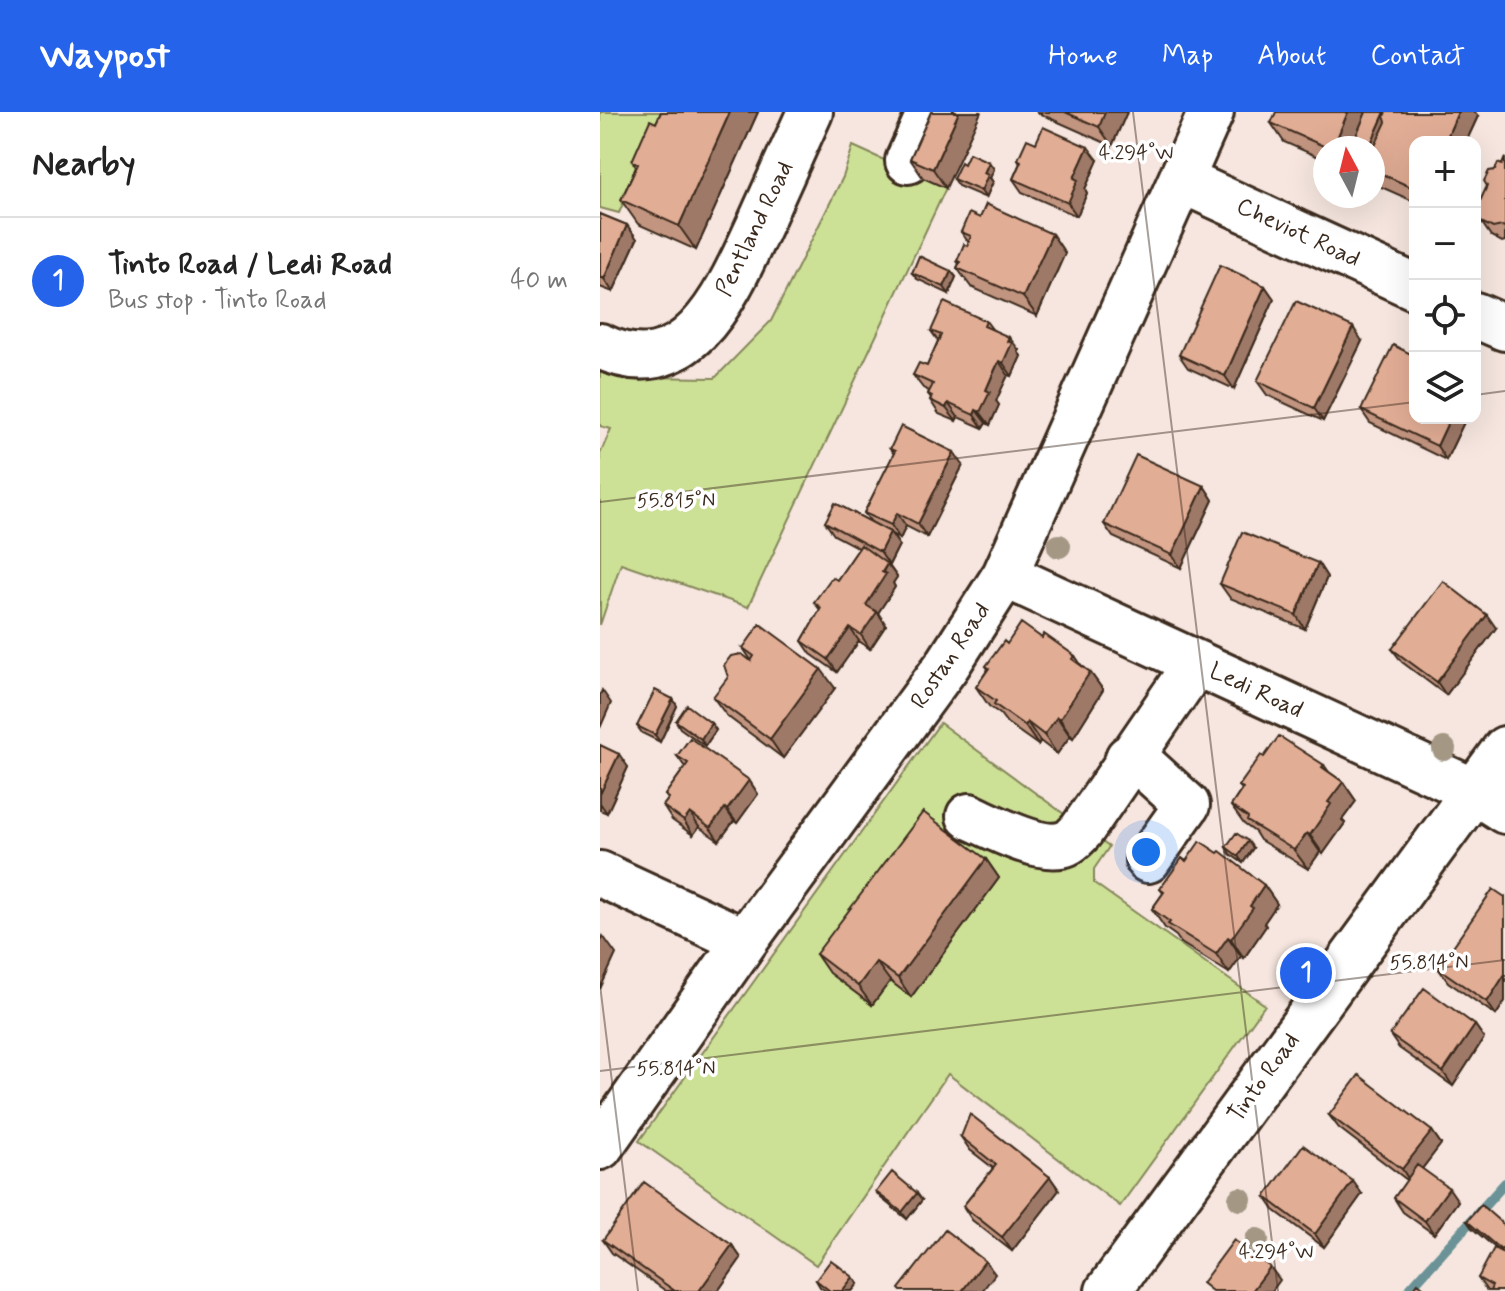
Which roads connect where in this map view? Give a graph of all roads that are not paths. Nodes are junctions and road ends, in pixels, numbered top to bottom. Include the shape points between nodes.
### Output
1 (810, 112) edge
2 (930, 112) edge
3 (1211, 112) edge
4 (908, 161) edge
5 (1181, 180) junction
6 (1409, 284) edge
7 (1481, 318) edge
8 (1505, 328) edge
9 (600, 346) edge
10 (1005, 575) junction
11 (1196, 663) junction
12 (1505, 749) edge
13 (1128, 758) junction
14 (1489, 801) edge
15 (969, 816) dead end
16 (1148, 860) dead end
17 (600, 874) edge
18 (745, 941) junction
19 (600, 1147) edge
20 (1108, 1291) edge

1 - 9 street, Pentland Road via 713,315 695,335 659,354 643,357
2 - 4 street
3 - 5 street, Rostan Road
5 - 6 street, Cheviot Road
5 - 10 street, Rostan Road
7 - 8 street
10 - 11 street, Ledi Road
10 - 18 street, Rostan Road via 948,664
11 - 13 street
11 - 14 street, Ledi Road
12 - 14 street, Tinto Road
13 - 15 street via 1070,842 1036,843
13 - 16 street via 1187,805
14 - 20 street, Tinto Road
17 - 18 street
18 - 19 street, Rostan Road

